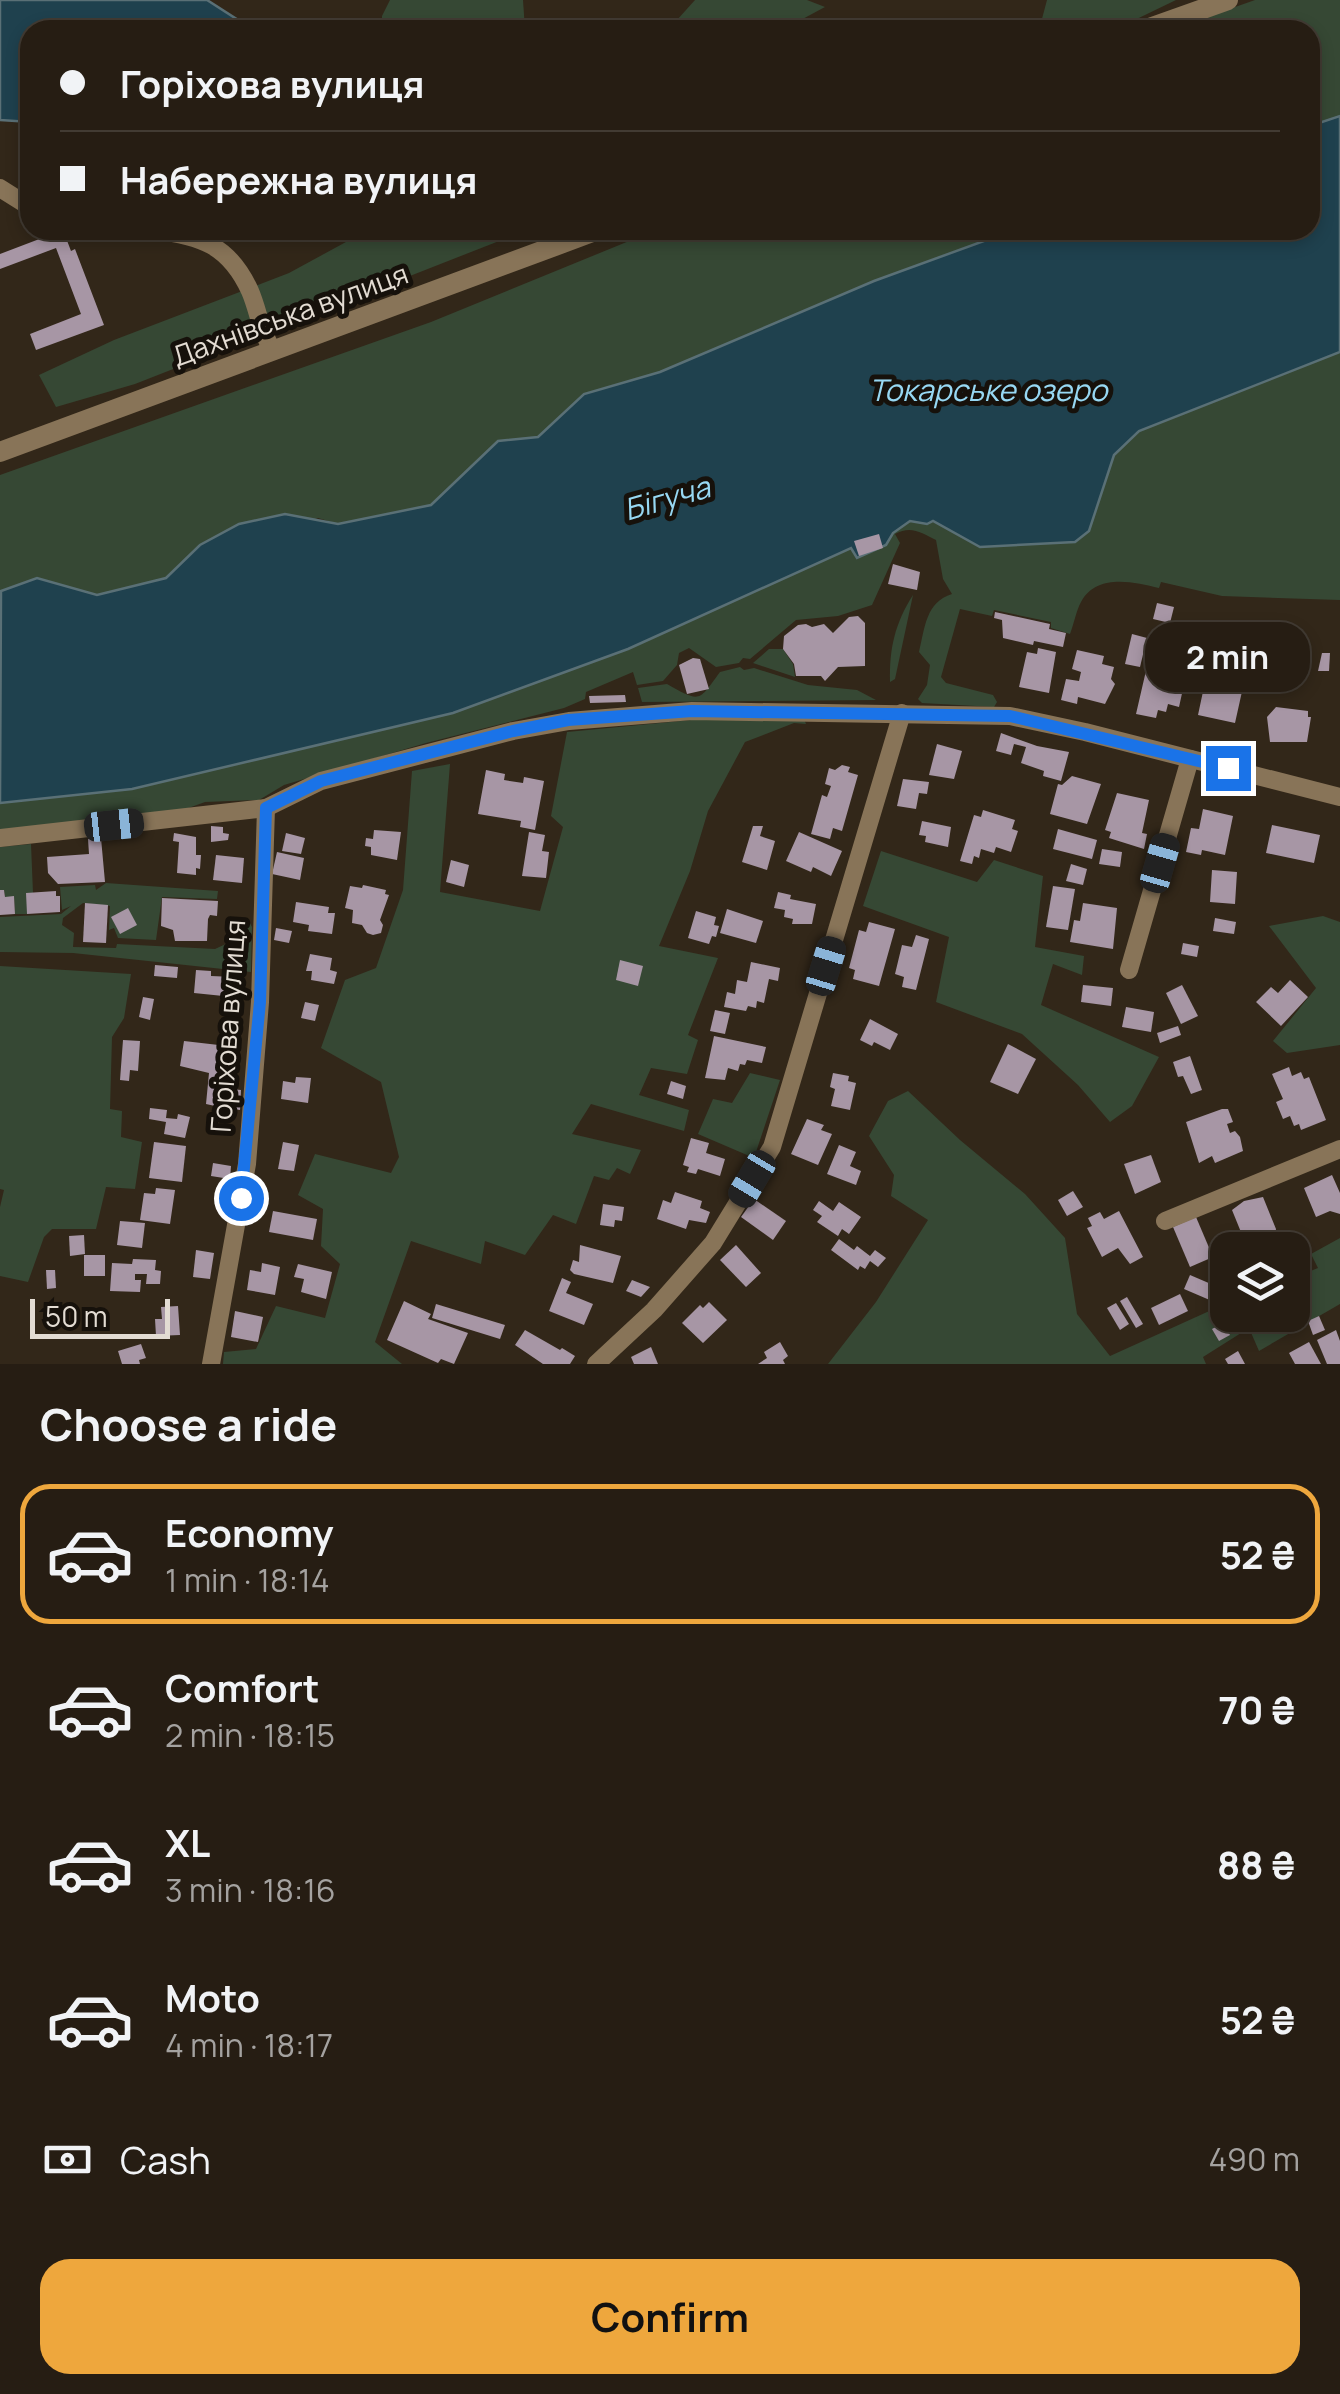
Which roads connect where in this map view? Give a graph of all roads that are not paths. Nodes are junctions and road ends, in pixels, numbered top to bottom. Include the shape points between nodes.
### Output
1 (1228, 0) edge
2 (1172, 20) edge
3 (203, 240) edge
4 (571, 240) edge
5 (272, 351) junction
6 (0, 452) edge
7 (902, 712) junction
8 (1190, 759) junction
9 (1340, 797) edge
10 (266, 808) junction
11 (0, 838) edge
12 (1129, 970) dead end
13 (1340, 1149) edge
14 (1164, 1221) dead end
15 (211, 1364) edge
16 (596, 1364) edge

1 - 2 street
3 - 5 street via 224,253 251,292
4 - 5 street, Дахнівська вулиця
5 - 6 street, Дахнівська вулиця
7 - 8 street via 1010,716
7 - 10 street via 692,711 568,720 321,781
7 - 16 street via 772,1147 714,1243
8 - 9 street
8 - 12 street
10 - 11 street
10 - 15 street, Горіхова вулиця via 246,1164
13 - 14 street

